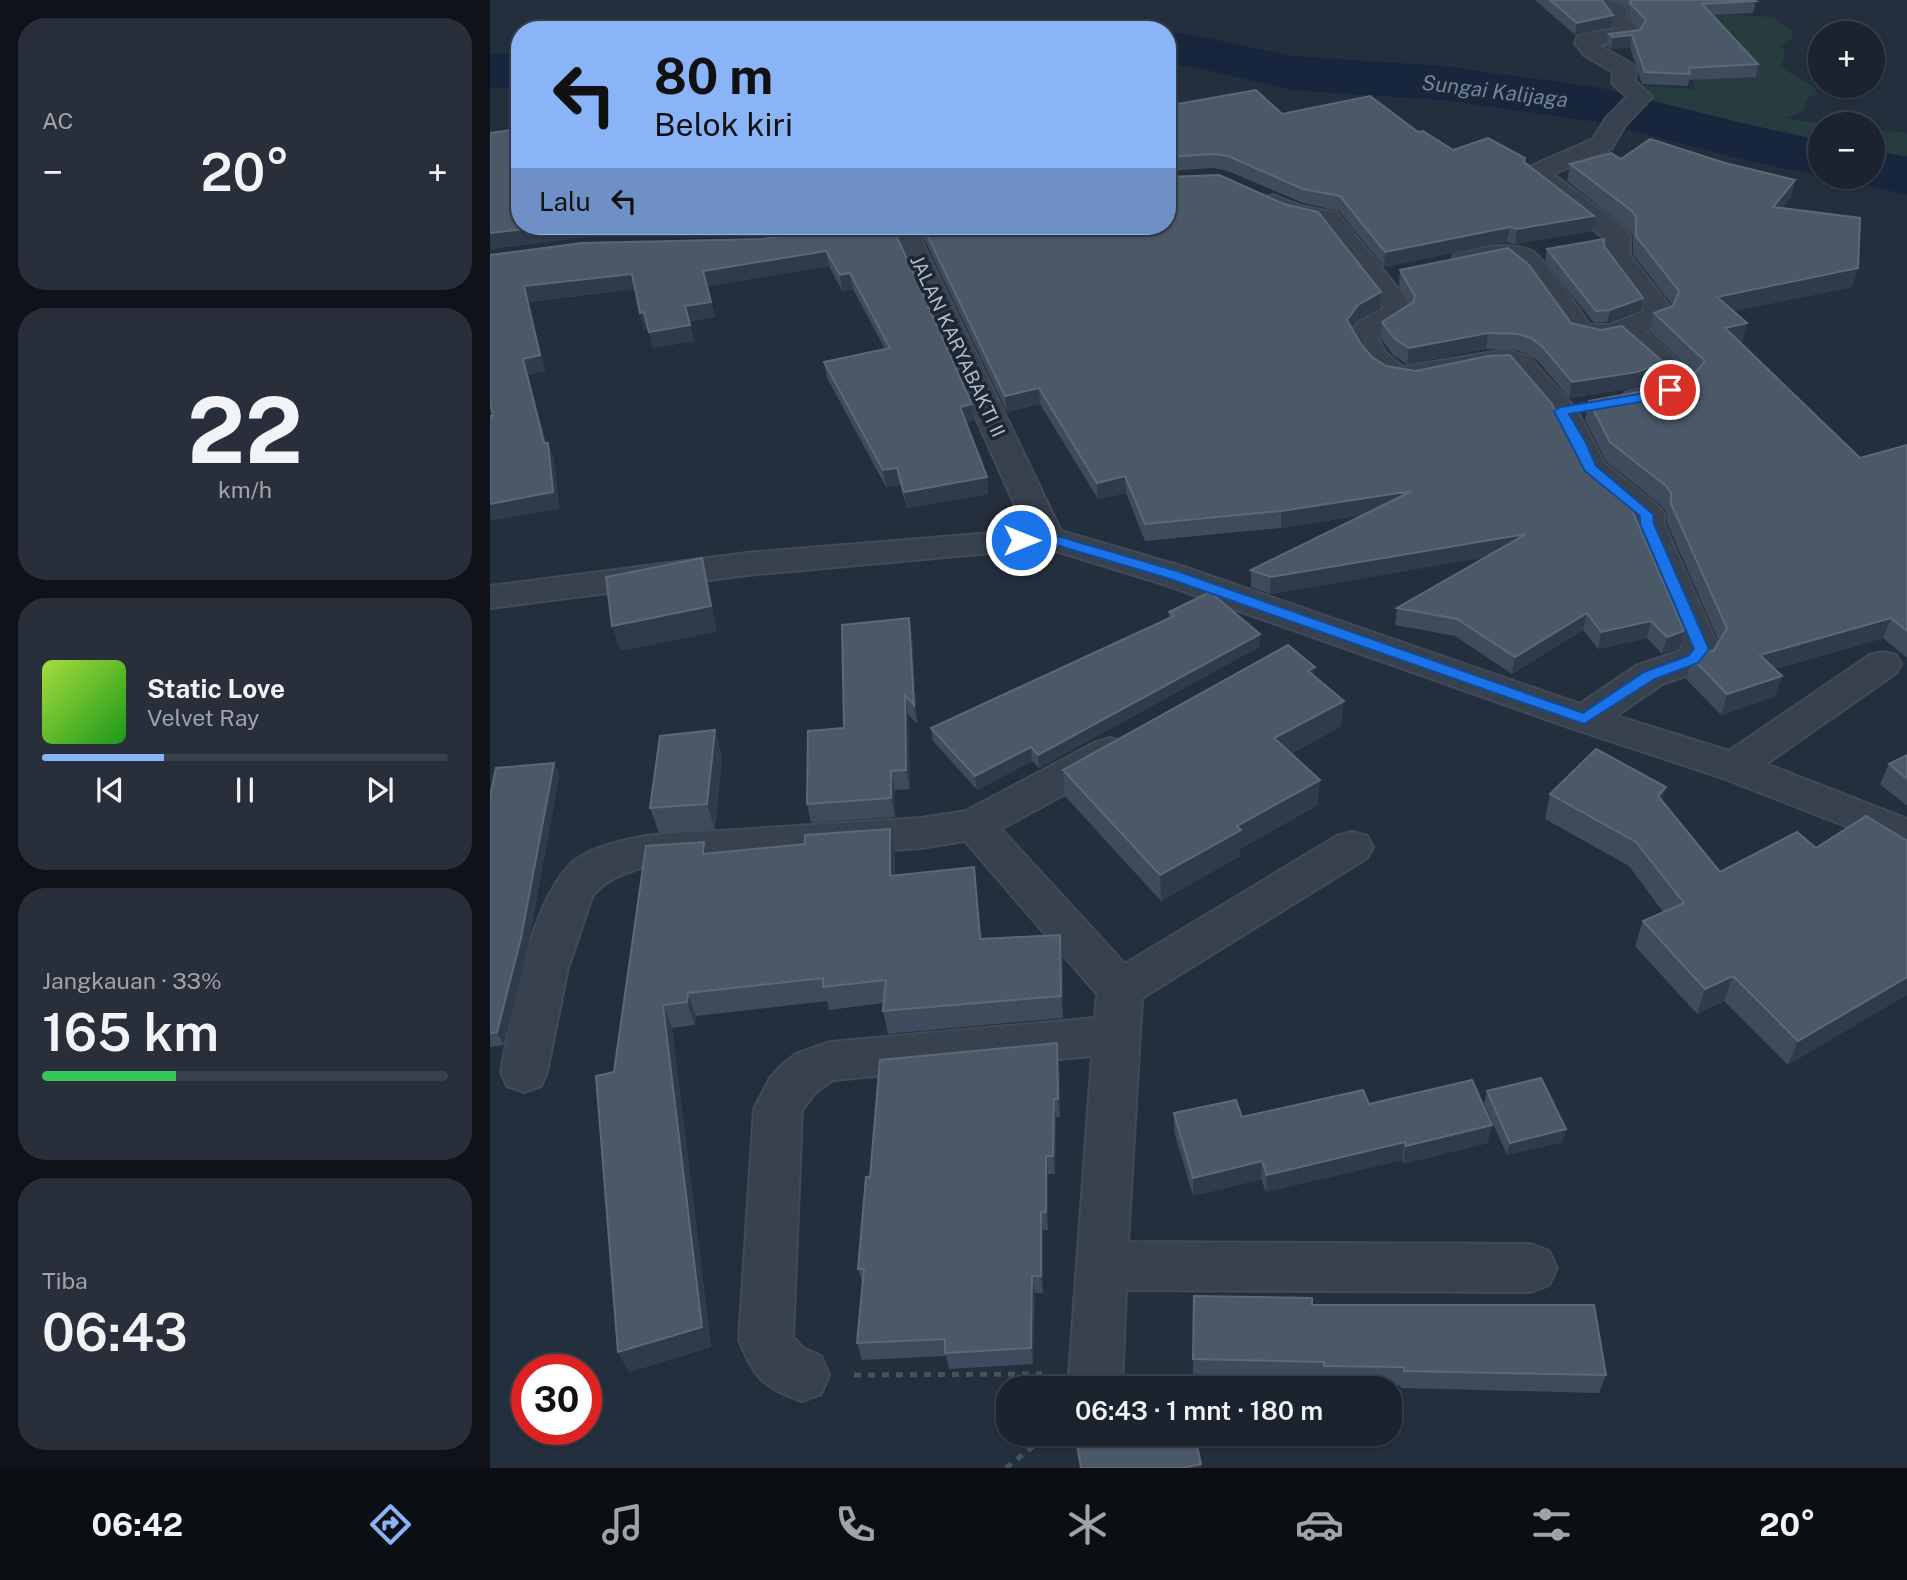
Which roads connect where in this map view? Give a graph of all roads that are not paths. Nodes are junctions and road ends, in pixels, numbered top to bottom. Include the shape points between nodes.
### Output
1 (1603, 0) edge
2 (1247, 191) edge
3 (832, 235) edge
4 (907, 235) edge
5 (1617, 236) junction
6 (816, 237) edge
7 (1584, 244) edge
8 (1545, 249) edge
9 (1518, 254) junction
10 (1379, 286) junction
11 (1623, 328) junction
12 (1587, 407) junction
13 (1047, 538) junction
14 (490, 597) edge
15 (1328, 629) junction
16 (1292, 649) edge
17 (1883, 664) dead end
18 (1584, 719) junction
19 (1135, 737) edge
20 (1734, 767) junction
21 (974, 825) junction
22 (1907, 835) edge
23 (1352, 847) dead end
24 (1118, 1012) junction
25 (524, 1072) dead end
26 (1101, 1266) junction
27 (1531, 1268) dead end
28 (802, 1375) road end
29 (1095, 1376) edge

1 - 5 street via 1617,9 1614,16 1629,34 1586,43 1625,70 1623,83 1641,97 1602,144 1536,175
2 - 10 street via 1294,212 1328,219
3 - 6 street, JALAN KARYABAKTI II
4 - 13 street, JALAN KARYABAKTI II
5 - 7 street
5 - 11 street via 1617,256 1659,311 1658,316
8 - 9 street
9 - 10 street via 1500,253 1420,269 1386,277
9 - 11 street via 1533,265 1580,331 1587,335
10 - 12 street via 1398,312 1362,336 1388,372 1404,378 1480,362 1514,360
11 - 12 street via 1683,380 1670,390
12 - 18 street via 1580,443 1590,468 1647,514 1647,524 1701,649 1693,660 1649,675
13 - 14 street via 747,564
13 - 15 street
15 - 16 street
15 - 18 street
17 - 20 street
18 - 20 street
19 - 21 street
20 - 22 street
21 - 24 street
21 - 25 street via 921,833 644,852 583,877 561,920 532,1021
23 - 24 street
24 - 26 street
24 - 28 street via 830,1061 813,1066 786,1089 779,1109 766,1340 778,1363
26 - 27 street
26 - 29 street

